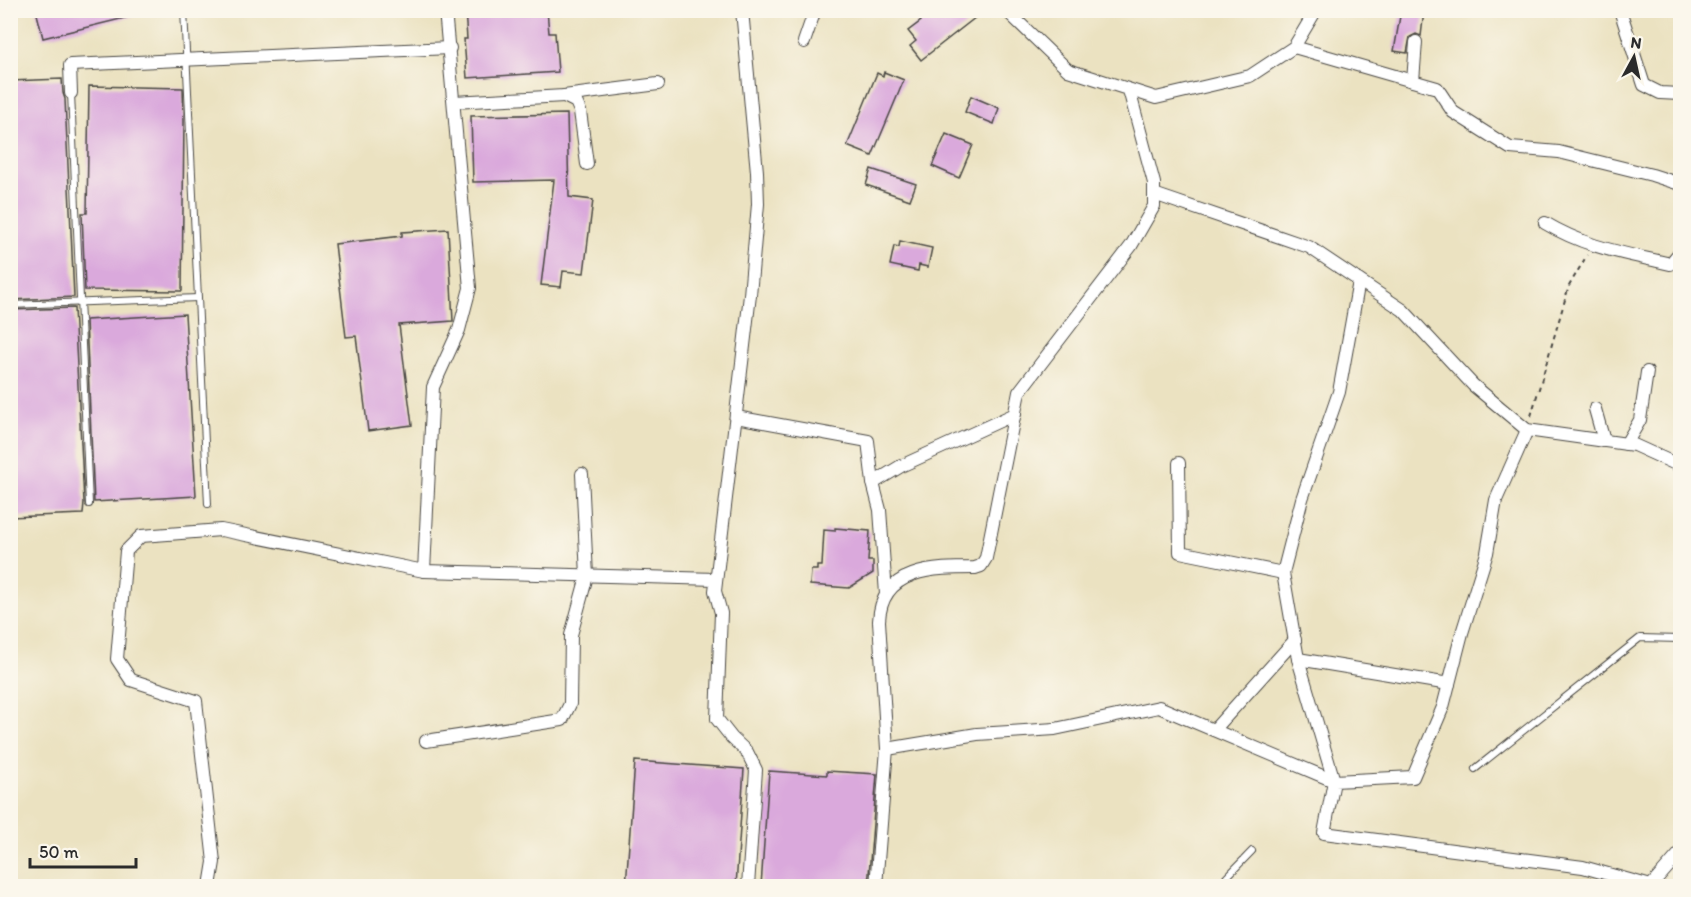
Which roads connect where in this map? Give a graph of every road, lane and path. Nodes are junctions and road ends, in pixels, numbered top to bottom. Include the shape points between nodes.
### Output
1 (184, 10) edge
2 (445, 10) edge
3 (742, 10) edge
4 (815, 10) edge
5 (1006, 10) edge
6 (1316, 10) edge
7 (1620, 10) edge
8 (804, 42) dead end
9 (1416, 42) dead end
10 (1294, 47) junction
11 (450, 48) junction
12 (187, 59) junction
13 (1413, 81) junction
14 (658, 84) dead end
15 (1129, 90) junction
16 (71, 93) joint
17 (1680, 94) edge
18 (564, 96) junction
19 (454, 102) junction
20 (587, 164) dead end
21 (1680, 184) edge
22 (1154, 194) junction
23 (1545, 223) dead end
24 (1592, 246) junction
25 (1680, 252) edge
26 (1359, 281) junction
27 (198, 298) junction
28 (80, 303) junction
29 (10, 305) edge
30 (1647, 372) dead end
31 (1595, 409) dead end
32 (1015, 414) junction
33 (736, 417) junction
34 (1527, 430) junction
35 (1604, 441) junction
36 (1626, 444) junction
37 (1179, 463) dead end
38 (1680, 466) edge
39 (582, 474) dead end
40 (873, 483) junction
41 (89, 504) dead end
42 (208, 504) dead end
43 (424, 571) junction
44 (1283, 573) junction
45 (587, 576) junction
46 (716, 579) junction
47 (886, 594) junction
48 (1680, 639) edge
49 (1295, 640) junction
50 (1298, 659) junction
51 (1449, 684) junction
52 (1214, 730) junction
53 (426, 741) dead end
54 (887, 749) junction
55 (1475, 769) dead end
56 (1334, 781) junction
57 (1252, 851) dead end
58 (1680, 853) edge
59 (210, 886) edge
60 (748, 886) edge
61 (876, 886) edge
62 (1009, 886) edge
63 (1023, 886) edge
64 (1218, 886) edge

1 - 12 lane
2 - 11 street
3 - 33 street via 758,204
4 - 8 street
5 - 15 street via 1068,70
6 - 10 street
7 - 17 street via 1644,85 1660,93
9 - 13 street
10 - 13 street
10 - 15 street via 1250,76 1156,98
11 - 12 street
11 - 19 street
12 - 16 street via 70,64
12 - 27 lane
13 - 21 street via 1437,88 1453,112 1510,148 1559,152
14 - 18 street
15 - 22 street
16 - 28 lane
18 - 19 street
18 - 20 street via 576,102 580,111
19 - 43 street via 470,288 459,330 433,387
22 - 26 street via 1309,248
22 - 32 street via 1154,206 1131,246 1019,392
23 - 24 street
24 - 25 street via 1670,264
24 - 34 path via 1569,286
26 - 34 street via 1403,310 1473,386
26 - 44 street via 1339,392 1302,499
27 - 28 lane
27 - 42 lane
28 - 29 lane
28 - 41 lane
30 - 36 street via 1640,420
31 - 35 street
32 - 40 street via 901,466
32 - 47 street via 986,558 981,566 922,571 902,579
33 - 40 street via 868,441
33 - 46 street
34 - 35 street
34 - 51 street via 1496,500 1487,553
35 - 36 street
36 - 38 street
37 - 44 street via 1180,552
39 - 45 street
40 - 47 street via 880,510
43 - 45 street
43 - 59 street via 221,530 141,536 126,551 117,659 131,680 196,701 214,862
44 - 49 street
45 - 46 street
45 - 53 street via 571,635 570,704 562,720
46 - 60 street via 720,613 717,719 747,752 756,770
47 - 54 street via 879,621
48 - 55 lane via 1640,638
49 - 50 street
49 - 52 street
50 - 51 street
50 - 56 street
51 - 56 street via 1413,777
52 - 54 street via 1159,706 1055,729 977,734
52 - 56 street
54 - 61 street
56 - 58 street via 1324,833 1583,867 1651,886
57 - 64 lane
62 - 63 lane

